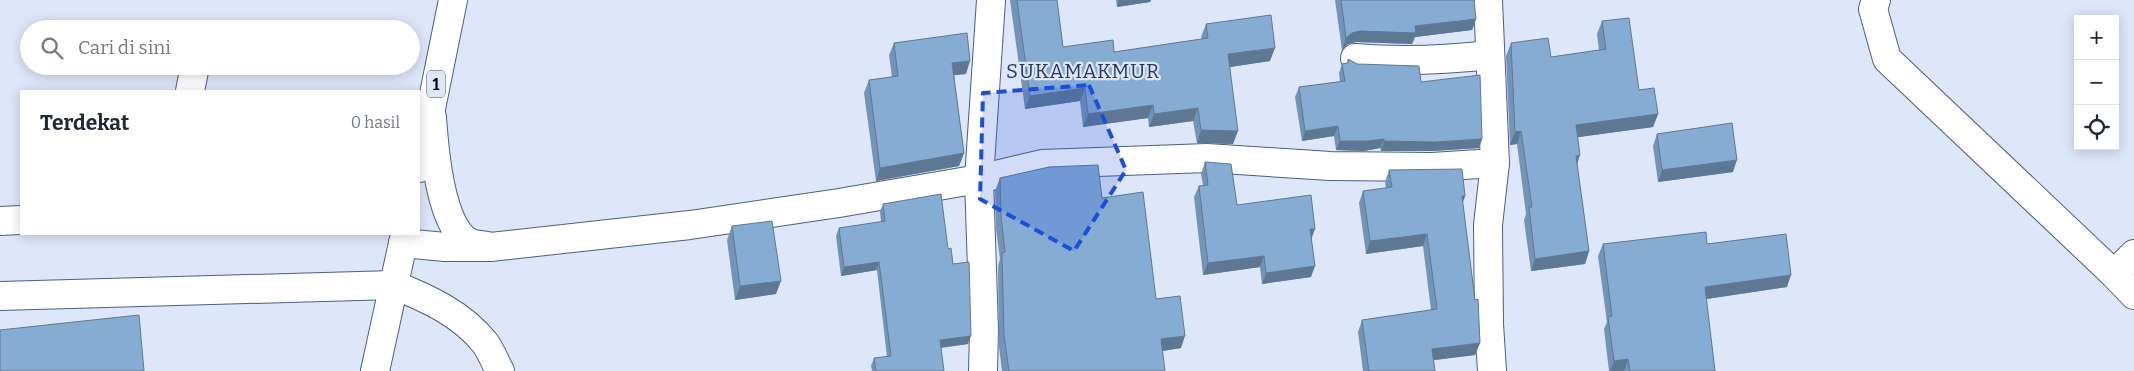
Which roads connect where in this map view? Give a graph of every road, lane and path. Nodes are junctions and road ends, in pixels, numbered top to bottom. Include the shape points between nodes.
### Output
1 (453, 0) edge
2 (991, 0) edge
3 (1488, 0) edge
4 (1876, 0) edge
5 (1490, 55) junction
6 (1355, 58) dead end
7 (193, 75) edge
8 (190, 90) edge
9 (431, 108) junction
10 (420, 163) edge
11 (1495, 163) junction
12 (979, 179) junction
13 (20, 220) edge
14 (0, 221) edge
15 (404, 238) edge
16 (490, 247) junction
17 (2134, 254) edge
18 (2114, 274) junction
19 (394, 284) junction
20 (2134, 295) edge
21 (0, 296) edge
22 (375, 371) edge
23 (500, 371) edge
24 (983, 371) edge
25 (1492, 371) edge

1 - 9 street, 1
2 - 12 street
3 - 5 street
4 - 18 street via 1873,10 1887,59
5 - 6 street via 1393,62
5 - 11 street
7 - 8 street
9 - 10 street, 1
9 - 16 street via 442,196 453,223 470,243
11 - 12 street via 1432,167 1330,166 1207,158 1042,164
11 - 25 street via 1488,226 1488,324
12 - 16 street via 690,225
12 - 24 street
13 - 14 street
15 - 16 street via 445,247
15 - 19 street
17 - 18 street
18 - 20 street
19 - 21 street
19 - 22 street
19 - 23 street via 431,300 466,324 485,344

